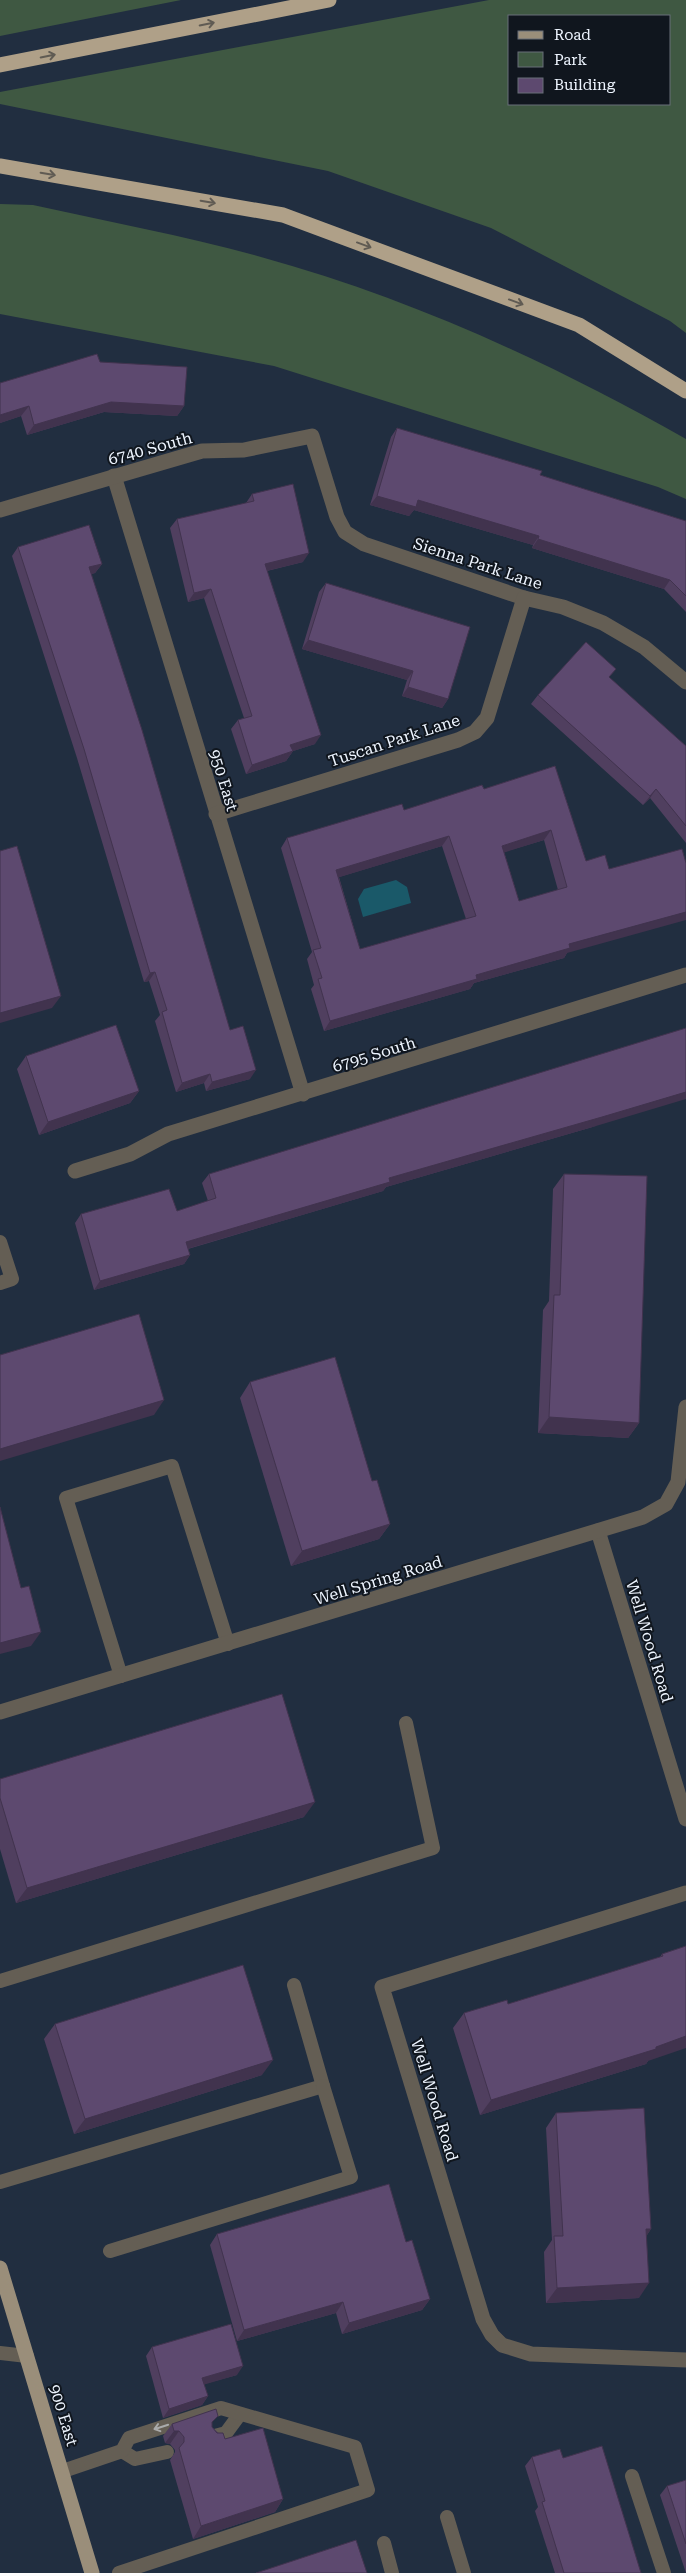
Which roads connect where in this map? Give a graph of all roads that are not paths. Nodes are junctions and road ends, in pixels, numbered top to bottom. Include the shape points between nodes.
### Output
1 (329, 0) edge
2 (0, 65) edge
3 (0, 166) edge
4 (686, 391) edge
5 (312, 436) joint
6 (114, 476) junction
7 (0, 510) edge
8 (524, 598) junction
9 (686, 682) edge
10 (216, 814) junction
11 (686, 975) edge
12 (303, 1094) junction
13 (75, 1171) dead end
14 (0, 1242) edge
15 (0, 1283) edge
16 (686, 1407) edge
17 (598, 1532) junction
18 (228, 1644) junction
19 (121, 1676) junction
20 (0, 1712) edge
21 (406, 1724) dead end
22 (686, 1819) edge
23 (686, 1893) edge
24 (0, 1982) edge
25 (294, 1985) dead end
26 (323, 2086) junction
27 (0, 2182) edge
28 (110, 2251) dead end
29 (0, 2268) edge
30 (0, 2353) edge
31 (27, 2356) junction
32 (686, 2360) edge
33 (240, 2414) junction
34 (212, 2437) edge
35 (122, 2451) junction
36 (167, 2452) dead end
37 (63, 2471) junction
38 (632, 2476) dead end
39 (447, 2517) dead end
40 (384, 2543) dead end
41 (92, 2573) edge
42 (120, 2573) edge
43 (392, 2573) edge
44 (464, 2573) edge
45 (664, 2573) edge

2 -> 1 highway
3 -> 4 highway via 284,215 579,325
5 - 6 street, 6740 South via 244,450 202,451
5 - 8 street, Sienna Park Lane via 337,517 345,532 364,544
6 - 7 street, 6740 South
6 - 10 street, 950 East
8 - 9 street, Sienna Park Lane via 563,607 603,623 644,647
8 - 10 street, Tuscan Park Lane via 487,718 475,732
10 - 12 street, 950 East
11 - 12 street, 6795 South
12 - 13 street, 6795 South via 168,1134 130,1154
14 - 15 lane via 12,1280
16 - 17 street, Well Spring Road via 678,1482 666,1504 643,1517
17 - 18 street, Well Spring Road
17 - 22 street, Well Wood Road
18 - 19 street, Well Spring Road
18 - 19 lane via 172,1466 164,1468 66,1498
19 - 20 street, Well Spring Road
21 - 24 lane via 433,1848
23 - 32 street, Well Wood Road via 382,1987 480,2310 492,2335 502,2346 531,2354
25 - 26 lane
26 - 27 lane
26 - 28 lane via 351,2176
29 - 31 main road, 900 East
30 - 31 lane
31 - 37 main road, 900 East
33 - 34 lane via 226,2433
33 -> 35 lane via 221,2408 129,2438
33 - 42 lane via 355,2447 368,2490
35 - 36 lane via 135,2459
35 - 37 lane
37 - 41 main road, 900 East
38 - 45 lane
39 - 44 lane
40 - 43 lane

